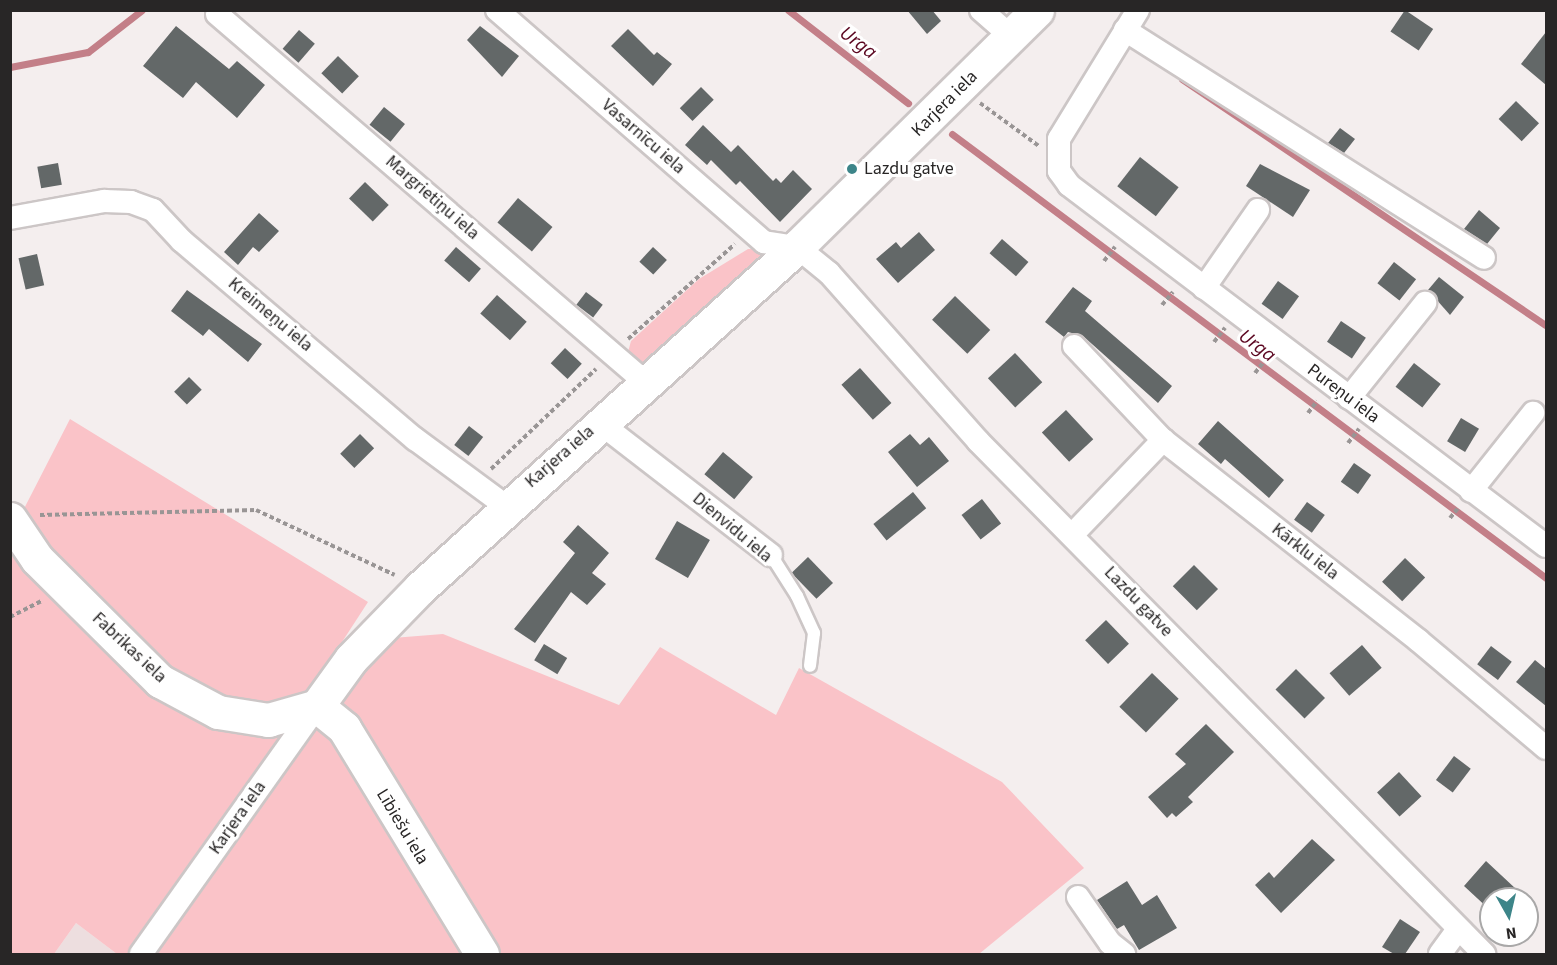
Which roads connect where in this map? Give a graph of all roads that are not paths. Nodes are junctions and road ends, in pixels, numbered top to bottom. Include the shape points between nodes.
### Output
1 (497, 10) edge
2 (981, 10) edge
3 (1036, 10) edge
4 (1138, 10) edge
5 (217, 14) dead end
6 (1125, 30) junction
7 (1012, 37) junction
8 (1258, 210) dead end
9 (10, 218) edge
10 (797, 247) junction
11 (1484, 258) dead end
12 (1204, 288) junction
13 (1425, 303) dead end
14 (1074, 346) dead end
15 (645, 382) junction
16 (1349, 398) junction
17 (1533, 413) dead end
18 (600, 423) junction
19 (1163, 440) junction
20 (1466, 497) junction
21 (506, 506) junction
22 (21, 518) edge
23 (1072, 535) junction
24 (1546, 546) edge
25 (771, 555) joint
26 (810, 666) dead end
27 (317, 706) junction
28 (1546, 748) edge
29 (1077, 897) dead end
30 (1458, 929) junction
31 (141, 954) edge
32 (482, 954) edge
33 (1124, 954) edge
34 (1440, 954) edge
35 (1484, 954) edge

1 - 10 street, Vasarnīcu iela via 764,242
2 - 7 street
3 - 7 street, Karjera iela
4 - 6 street
5 - 15 street, Margrietiņu iela
6 - 11 street
6 - 12 street, Pureņu iela via 1067,122 1057,152 1059,171 1083,198
7 - 10 street, Karjera iela
8 - 12 street
9 - 21 street, Kreimeņu iela via 104,201 131,202 153,210 182,241 415,439
10 - 15 street, Karjera iela
10 - 23 street, Lazdu gatve via 830,273 978,441
12 - 16 street, Pureņu iela
13 - 16 street
14 - 19 street, Kārklu iela
15 - 18 street, Karjera iela
16 - 20 street, Pureņu iela
17 - 20 street
18 - 21 street, Karjera iela
18 - 25 street, Dienvidu iela
19 - 23 street
19 - 28 street, Kārklu iela via 1419,641
20 - 24 street, Pureņu iela
21 - 27 street, Karjera iela via 351,659
22 - 27 street, Fabrikas iela via 37,559 160,681 218,712 248,717 267,720
23 - 30 street, Lazdu gatve
25 - 26 lane, Dienvidu iela via 814,633
27 - 31 street, Karjera iela
27 - 32 street, Lībiešu iela via 344,728
29 - 33 street via 1110,943
30 - 34 street
30 - 35 street, Lazdu gatve

